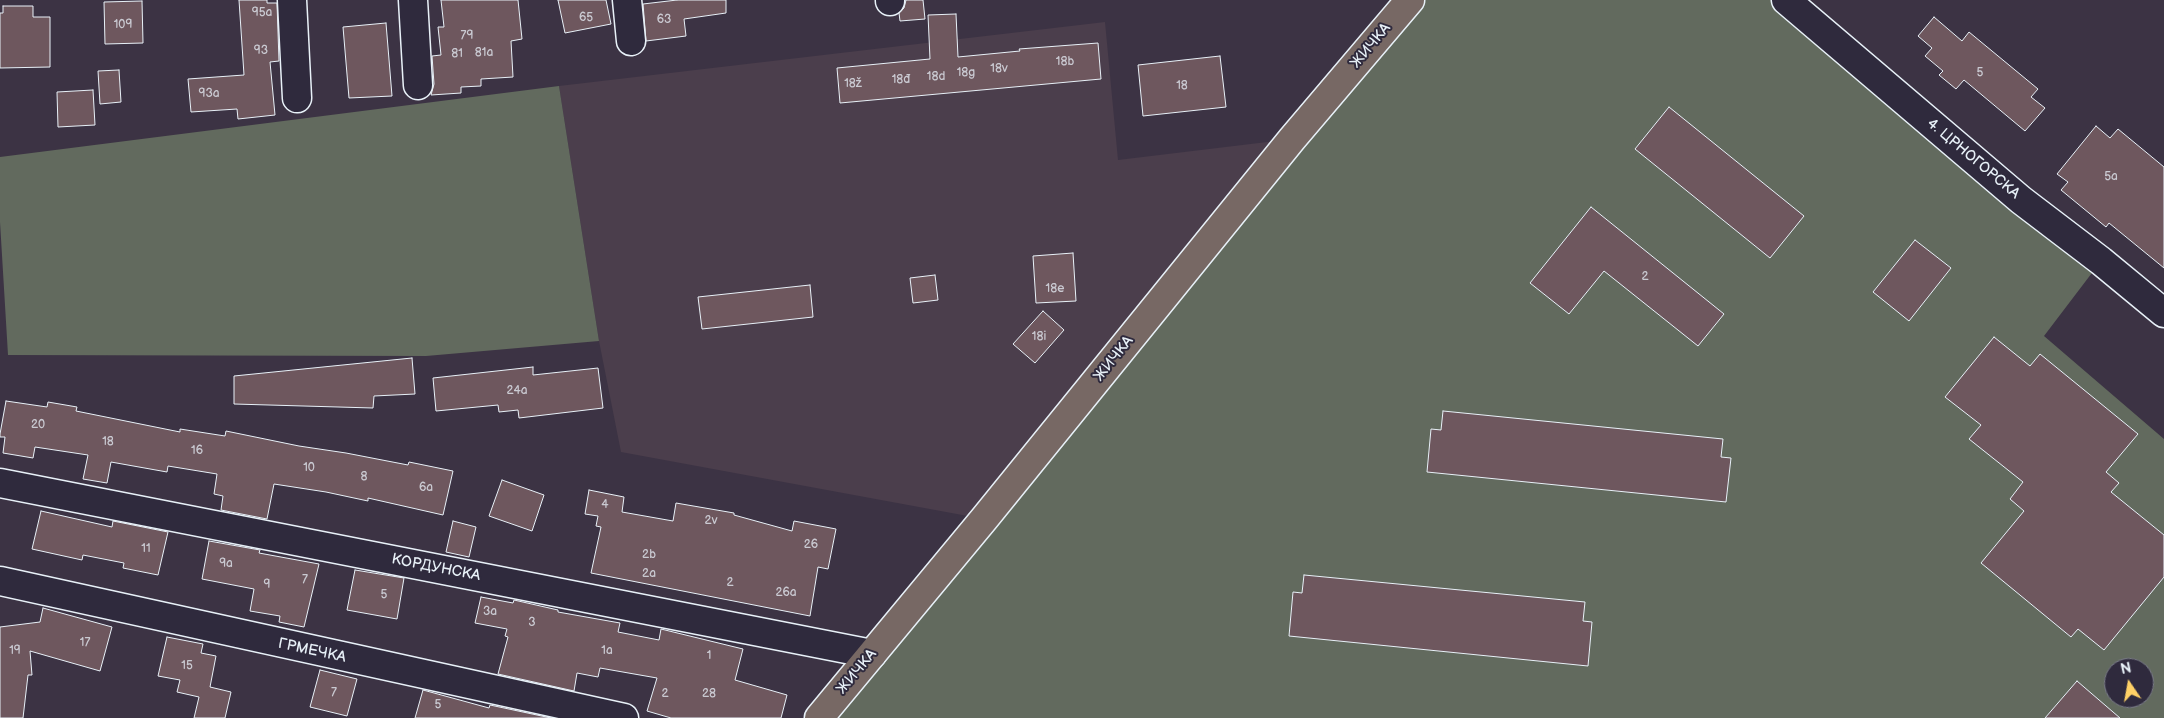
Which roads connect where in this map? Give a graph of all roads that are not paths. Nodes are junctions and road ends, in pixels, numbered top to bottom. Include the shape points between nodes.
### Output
1 (292, 0) edge
2 (413, 0) edge
3 (627, 0) edge
4 (1410, 0) edge
5 (1786, 0) edge
6 (631, 41) dead end
7 (418, 85) dead end
8 (297, 98) dead end
9 (2164, 313) edge
10 (0, 483) edge
11 (0, 581) edge
12 (872, 654) junction
13 (624, 718) edge
14 (818, 718) edge

1 - 8 street
2 - 7 street
3 - 6 street
4 - 12 main road, ЖИЧКА via 1292,139
5 - 9 street, 4. ЦРНОГОРСКА via 2021,200
10 - 12 street, КОРДУНСКА
11 - 13 street, ГРМЕЧКА
12 - 14 main road, ЖИЧКА

